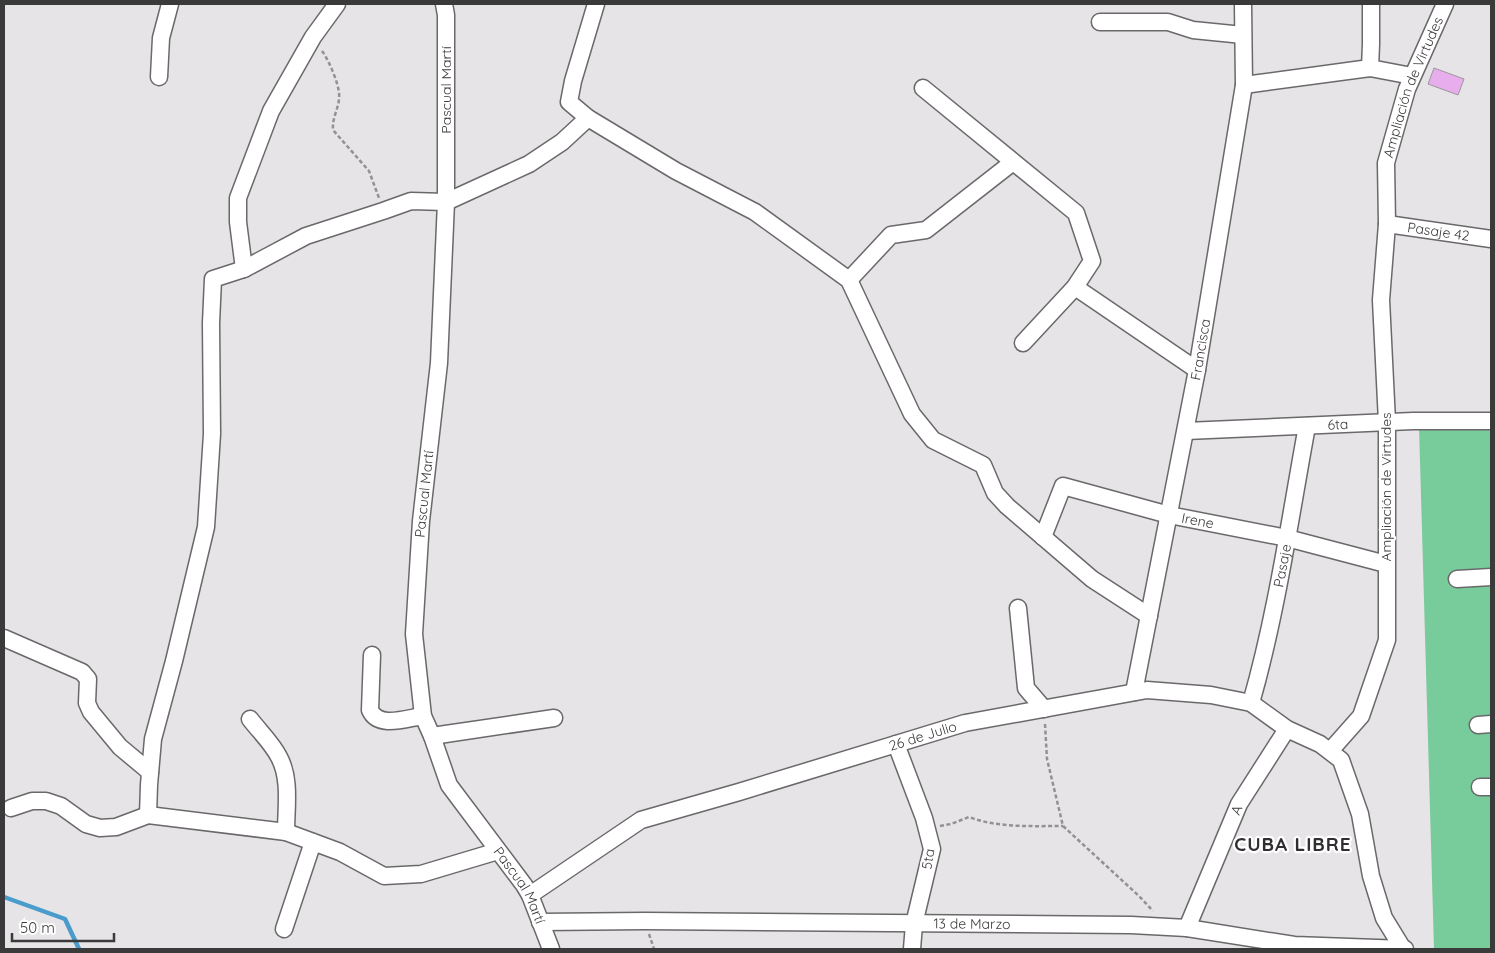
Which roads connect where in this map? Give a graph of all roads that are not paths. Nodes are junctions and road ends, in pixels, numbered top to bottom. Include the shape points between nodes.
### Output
1 (170, 4) edge
2 (337, 4) edge
3 (444, 4) edge
4 (596, 4) edge
5 (1243, 4) edge
6 (1371, 4) edge
7 (1445, 4) edge
8 (1100, 22) dead end
9 (1243, 35) junction
10 (1370, 68) junction
11 (1412, 76) junction
12 (159, 77) dead end
13 (1244, 85) junction
14 (923, 88) dead end
15 (588, 118) junction
16 (1013, 162) junction
17 (446, 202) junction
18 (1387, 224) junction
19 (1491, 239) edge
20 (244, 269) junction
21 (849, 280) junction
22 (1075, 287) junction
23 (1023, 343) dead end
24 (1197, 370) junction
25 (1491, 421) edge
26 (1388, 422) junction
27 (1307, 426) junction
28 (1186, 431) junction
29 (1169, 515) junction
30 (1043, 537) junction
31 (1287, 538) junction
32 (1386, 564) junction
33 (1491, 577) edge
34 (1457, 579) dead end
35 (1018, 608) dead end
36 (1149, 616) junction
37 (4, 638) edge
38 (372, 655) dead end
39 (1134, 692) junction
40 (1251, 703) junction
41 (1044, 709) junction
42 (423, 716) junction
43 (554, 718) dead end
44 (250, 720) dead end
45 (1287, 729) junction
46 (432, 736) junction
47 (896, 744) junction
48 (1330, 751) junction
49 (150, 772) junction
50 (11, 808) dead end
51 (148, 815) junction
52 (286, 832) junction
53 (313, 842) junction
54 (498, 851) junction
55 (530, 895) junction
56 (540, 922) junction
57 (914, 924) junction
58 (1187, 928) junction
59 (284, 929) dead end
60 (551, 949) edge
61 (912, 949) edge
62 (1404, 949) edge

1 - 12 street via 161,38
2 - 20 street via 313,37 271,111 238,198
3 - 17 street, Pascual Martí
4 - 15 street via 569,102
5 - 9 street, Francisca
6 - 10 street
7 - 11 street, Ampliación de Virtudes
8 - 9 street via 1168,22 1192,30
9 - 13 street, Francisca
10 - 11 street
10 - 13 street
11 - 18 street, Ampliación de Virtudes via 1386,162
13 - 24 street, Francisca
14 - 16 street
15 - 17 street via 562,142 529,164
15 - 21 street via 676,171 755,212
16 - 21 street via 926,230 891,236
16 - 22 street via 1076,213 1092,261
17 - 20 street via 411,200 306,236
17 - 42 street, Pascual Martí via 438,363 421,521 414,634
18 - 19 street, Pasaje 42
18 - 26 street, Ampliación de Virtudes via 1381,300
20 - 49 street via 212,280 212,434 206,527 153,739
21 - 30 street via 912,414 933,440 983,465 996,493
22 - 23 street
22 - 24 street
24 - 28 street, Francisca
25 - 26 street, 6ta
26 - 27 street, 6ta
26 - 32 street, Ampliación de Virtudes
27 - 28 street, 6ta
27 - 31 street, Pasaje
28 - 29 street, Francisca
29 - 30 street, Irene via 1063,486
29 - 31 street, Irene
29 - 36 street, Francisca
30 - 36 street via 1092,579
31 - 32 street, Irene
31 - 40 street, Pasaje
32 - 48 street, Ampliación de Virtudes via 1387,640 1361,716
33 - 34 street
35 - 41 street via 1026,688
36 - 39 street, Francisca
37 - 49 street via 82,672 88,679 87,703 91,712 120,747
38 - 42 street via 372,716 385,722
39 - 40 street, 26 de Julio via 1212,695
39 - 41 street, 26 de Julio
40 - 45 street, 26 de Julio
41 - 47 street, 26 de Julio via 965,723
42 - 46 street, Pascual Martí
43 - 46 street
44 - 52 street via 273,747 284,770
45 - 48 street, 26 de Julio
45 - 58 street, A via 1239,804
46 - 54 street, Pascual Martí via 449,785
47 - 55 street, 26 de Julio via 641,820
47 - 57 street, 5ta via 932,849
48 - 62 street via 1341,760 1360,814 1371,876 1384,918
49 - 51 street
50 - 51 street via 32,800 46,801 61,806 86,824 100,828 116,827
51 - 52 street
52 - 53 street
53 - 54 street via 340,852 384,876 421,874
53 - 59 street
54 - 55 street, Pascual Martí
55 - 56 street, Pascual Martí
56 - 57 street, 13 de Marzo
56 - 60 street, Pascual Martí
57 - 58 street, 13 de Marzo
57 - 61 street, 5ta
58 - 62 street, 13 de Marzo via 1294,945

